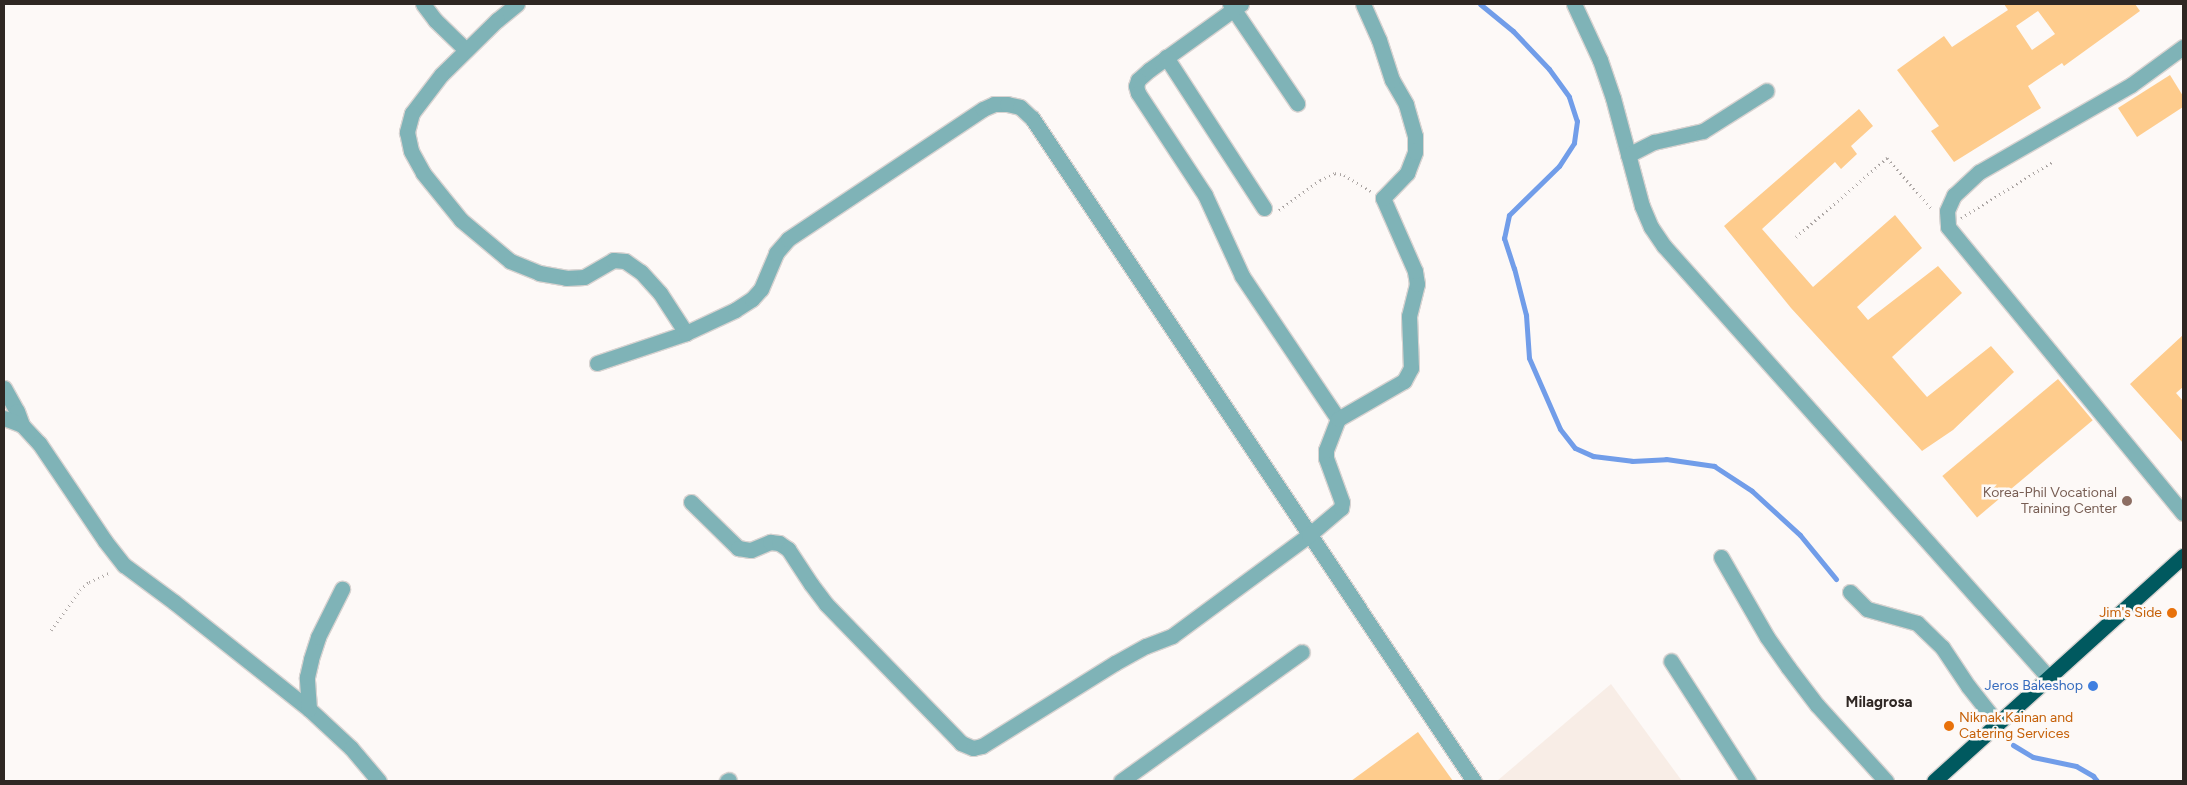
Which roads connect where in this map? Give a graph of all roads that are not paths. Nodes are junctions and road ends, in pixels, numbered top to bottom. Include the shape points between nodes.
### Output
1 (423, 4) edge
2 (517, 4) edge
3 (1363, 4) edge
4 (1574, 4) edge
5 (1235, 5) edge
6 (2183, 47) edge
7 (466, 50) junction
8 (1166, 57) junction
9 (1766, 91) dead end
10 (1297, 103) dead end
11 (1628, 155) junction
12 (1264, 208) road end
13 (686, 332) junction
14 (597, 363) dead end
15 (4, 388) edge
16 (4, 418) edge
17 (1338, 420) junction
18 (22, 425) junction
19 (2178, 495) edge
20 (691, 502) dead end
21 (2183, 512) edge
22 (1309, 535) junction
23 (2183, 556) edge
24 (1721, 557) dead end
25 (342, 589) dead end
26 (1850, 592) dead end
27 (1302, 652) dead end
28 (1670, 661) dead end
29 (2049, 678) junction
30 (309, 709) junction
31 (1998, 724) junction
32 (379, 781) edge
33 (1121, 781) edge
34 (1474, 781) edge
35 (1748, 781) edge
36 (1886, 781) edge
37 (1934, 781) edge

1 - 7 street
2 - 7 street
3 - 17 street via 1392,80 1406,104 1415,136 1415,152 1407,173 1382,198 1415,271 1416,284 1409,316 1411,368 1404,381
4 - 11 street via 1600,60
5 - 8 street
5 - 10 street
6 - 19 street via 2131,86 1979,172 1954,195 1948,211 1948,227
7 - 13 street via 441,75 412,113 407,132 411,151 423,173 461,220 510,261 539,273 566,278 584,277 613,260 625,261 641,272 660,293
8 - 12 street
8 - 17 street via 1138,80 1138,93 1205,195 1242,276
9 - 11 street via 1703,131 1654,142
11 - 29 street via 1642,206 1664,246
13 - 14 street
13 - 22 street via 715,321 752,299 762,288 776,253 788,239 983,109 1000,104 1020,107 1032,118
15 - 18 street via 18,411
16 - 18 street
17 - 22 street via 1326,458 1342,502 1341,508
18 - 30 street via 50,458 124,565
19 - 21 street
20 - 22 street via 738,548 751,550 770,542 788,549 826,604 962,743 973,748 982,746 1115,663 1172,636
22 - 34 street
23 - 29 highway
24 - 36 street via 1788,667 1817,705
25 - 30 street via 318,637 311,659
26 - 31 street via 1867,609 1917,623 1942,647
27 - 33 street
28 - 35 street
29 - 31 highway
30 - 32 street via 351,748
31 - 37 highway

